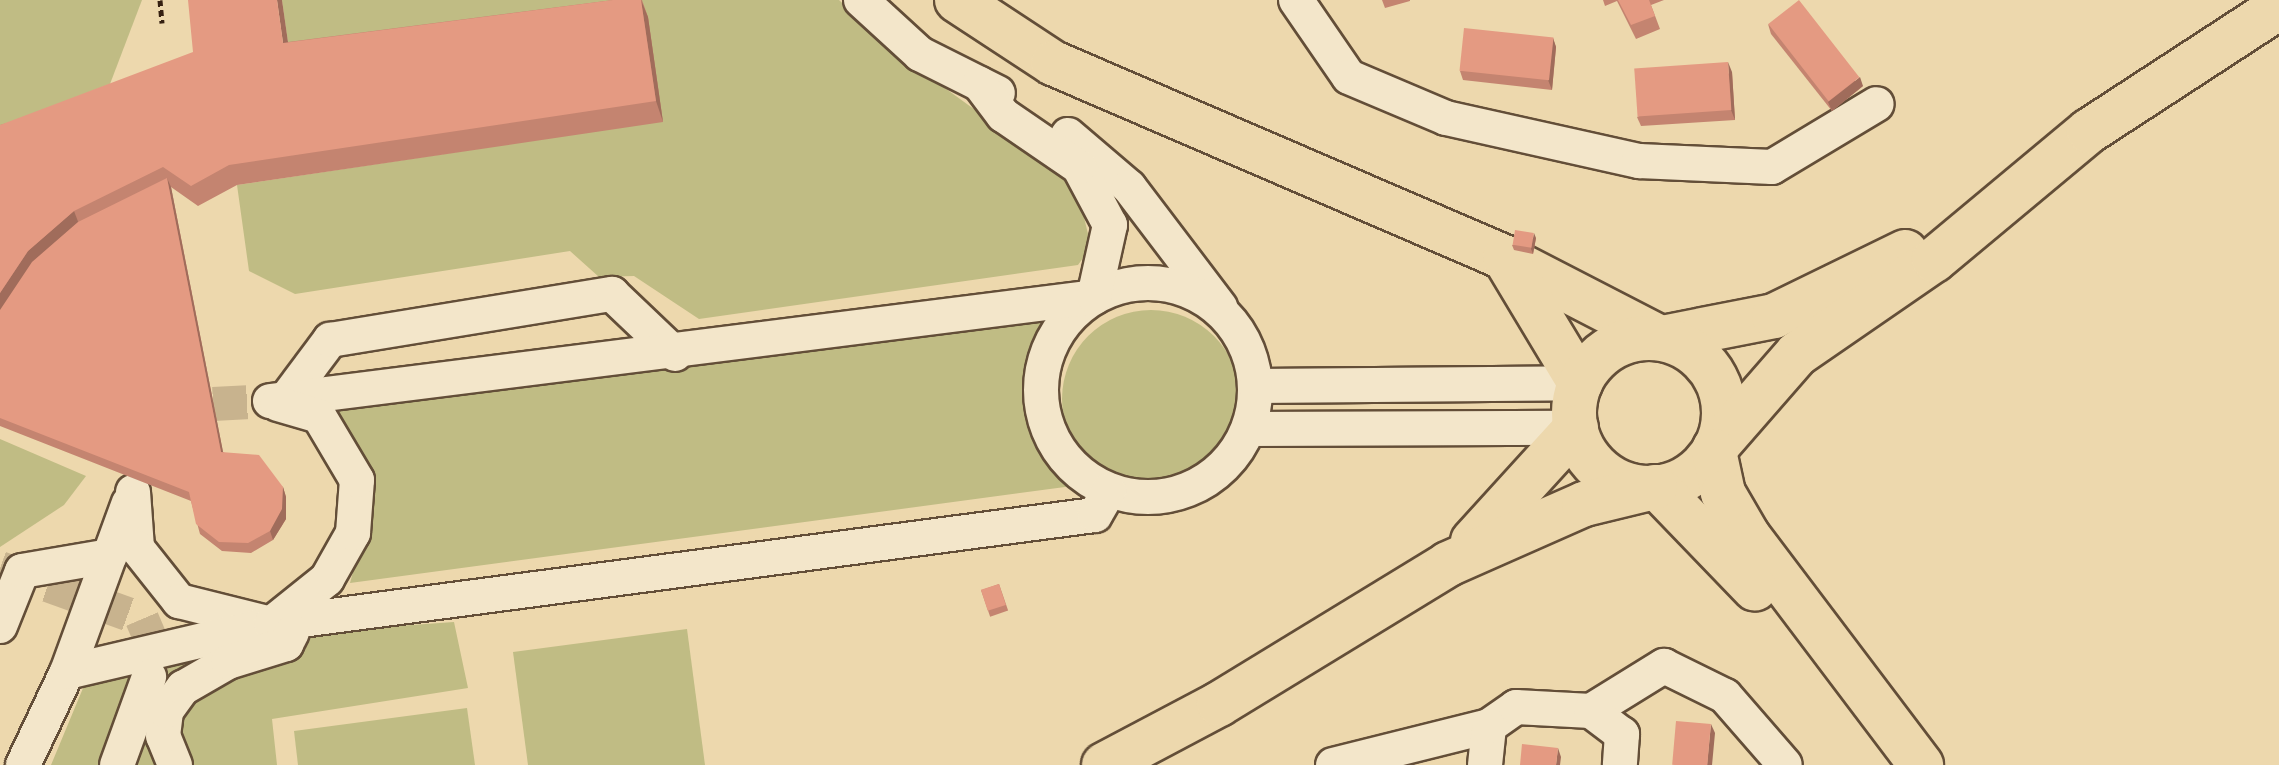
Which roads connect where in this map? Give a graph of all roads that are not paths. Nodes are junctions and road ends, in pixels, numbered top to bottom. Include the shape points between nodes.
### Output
1 (861, 0) edge
2 (957, 0) edge
3 (1296, 0) edge
4 (2279, 7) edge
5 (980, 84) junction
6 (1877, 104) dead end
7 (1976, 218) junction
8 (1505, 258) junction
9 (1094, 297) junction
10 (1228, 319) junction
11 (1661, 338) junction
12 (675, 354) junction
13 (1580, 383) junction
14 (1256, 386) junction
15 (278, 400) junction
16 (1576, 428) junction
17 (1249, 429) junction
18 (1715, 450) junction
19 (1656, 487) junction
20 (1109, 491) junction
21 (110, 556) junction
22 (1448, 564) junction
23 (284, 623) junction
24 (0, 626) edge
25 (67, 672) junction
26 (149, 677) tunnel mouth
27 (1591, 711) junction
28 (1489, 726) junction
29 (23, 765) edge
30 (117, 765) edge
31 (175, 765) edge
32 (1104, 765) edge
33 (1333, 765) edge
34 (1485, 765) edge
35 (1620, 765) edge
36 (1785, 765) edge
37 (1885, 765) edge
38 (1921, 765) edge

1 - 5 street via 920,54
2 - 8 main road via 1067,70
3 - 6 street via 1349,77 1446,118 1639,161 1772,167
4 - 7 main road via 2089,131
5 - 9 street via 1003,115 1079,167 1110,225
5 - 10 street via 1026,107 1129,187
7 - 11 main road via 1774,316
7 - 18 main road via 1934,260 1797,354
8 - 11 main road
8 - 13 main road
9 - 10 street via 1128,284 1165,284 1199,296
9 - 12 street
9 - 20 street via 1049,348 1042,404 1056,448
10 - 14 street via 1243,339
11 - 13 main road via 1614,347
11 - 18 main road via 1704,361 1718,381 1724,404
12 - 15 street
12 - 15 street via 612,294 330,340
13 - 14 street
13 - 16 main road
14 - 17 street
15 - 23 street via 319,416 357,480 353,533 327,579
16 - 17 street
16 - 19 main road via 1583,448 1613,479
16 - 22 main road via 1516,501
17 - 20 street via 1215,473 1176,495
18 - 19 main road via 1679,482
18 - 38 main road via 1723,493 1748,536
19 - 22 main road via 1584,504
19 - 37 main road via 1791,632
20 - 23 street via 1095,515
21 - 23 street via 133,492 137,548 179,601
21 - 24 street via 22,571
21 - 25 street
22 - 32 main road via 1219,704
23 - 25 street
23 - 31 street via 286,644 228,662 183,688 164,724
25 - 29 street
26 - 30 street
27 - 28 street via 1516,707
27 - 35 street via 1622,734
27 - 36 street via 1664,666 1725,696
28 - 33 street
28 - 34 street

